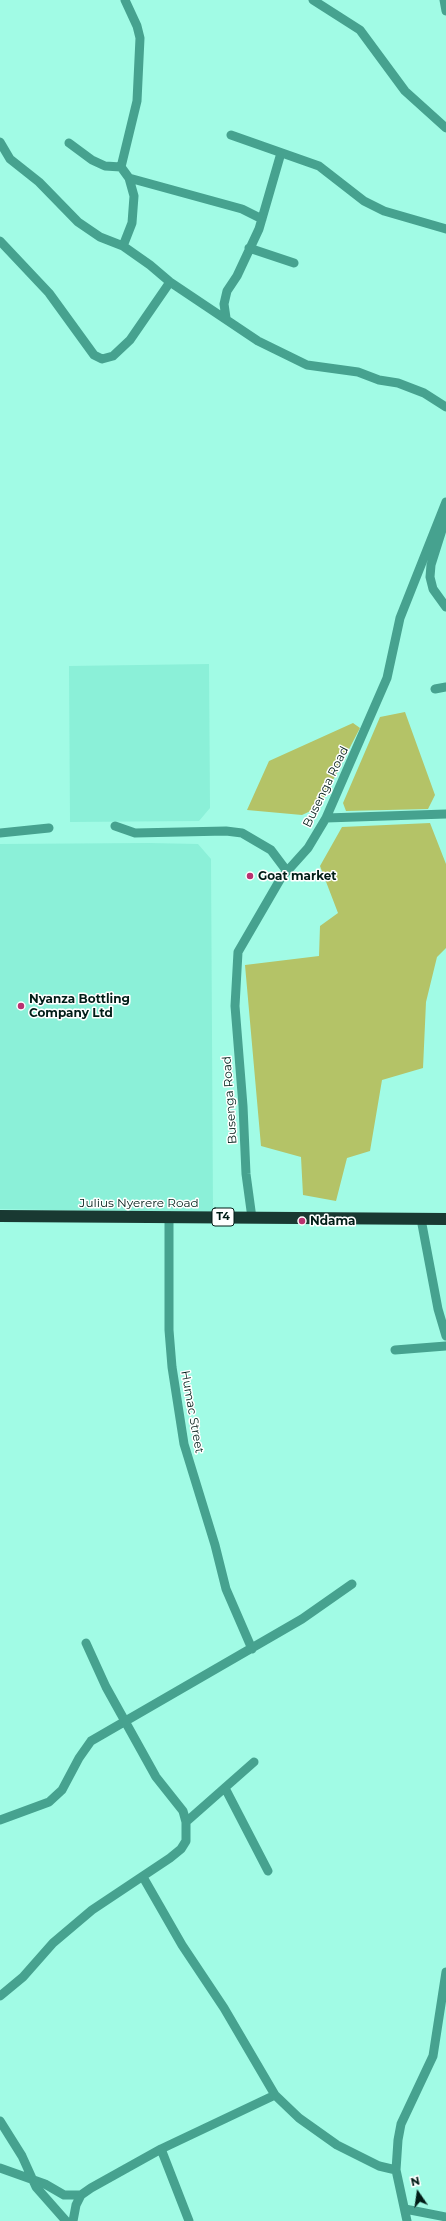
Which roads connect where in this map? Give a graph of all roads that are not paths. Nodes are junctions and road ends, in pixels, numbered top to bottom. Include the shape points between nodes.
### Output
1 (125, 0) edge
2 (312, 0) edge
3 (444, 0) edge
4 (446, 10) edge
5 (446, 128) edge
6 (231, 135) dead end
7 (0, 142) edge
8 (68, 143) dead end
9 (281, 153) junction
10 (121, 167) junction
11 (130, 178) junction
12 (262, 219) junction
13 (446, 229) edge
14 (0, 241) edge
15 (122, 246) junction
16 (249, 248) junction
17 (294, 263) dead end
18 (170, 282) junction
19 (226, 318) junction
20 (446, 407) edge
21 (445, 504) edge
22 (446, 607) edge
23 (446, 687) edge
24 (435, 689) dead end
25 (446, 814) edge
26 (326, 818) junction
27 (115, 826) dead end
28 (49, 828) dead end
29 (0, 833) edge
30 (286, 870) junction
31 (0, 1216) edge
32 (169, 1216) junction
33 (252, 1218) junction
34 (421, 1219) junction
35 (446, 1219) edge
36 (446, 1336) edge
37 (446, 1346) edge
38 (395, 1350) dead end
39 (352, 1584) dead end
40 (86, 1643) dead end
41 (252, 1649) junction
42 (125, 1722) junction
43 (254, 1762) dead end
44 (225, 1788) junction
45 (0, 1820) edge
46 (186, 1822) junction
47 (268, 1870) dead end
48 (144, 1877) junction
49 (446, 1972) edge
50 (0, 1996) edge
51 (275, 2095) junction
52 (0, 2121) edge
53 (161, 2149) junction
54 (0, 2168) edge
55 (396, 2170) junction
56 (33, 2180) junction
57 (81, 2195) junction
58 (405, 2210) junction
59 (446, 2217) edge
60 (66, 2221) edge
61 (73, 2221) edge
62 (189, 2221) edge
63 (407, 2221) edge

1 - 10 street via 140,38 137,101
2 - 5 street via 360,30 405,91
3 - 4 street
6 - 9 street
7 - 15 street via 10,158 39,182 78,222 100,237
8 - 10 street via 105,166
9 - 12 street
9 - 13 street via 319,166 364,201 384,211
10 - 11 street
11 - 12 street via 242,209
11 - 15 street via 134,211
12 - 16 street
14 - 18 street via 49,293 94,355 102,359 113,356 130,340
15 - 18 street
16 - 17 street
16 - 19 street via 237,276 227,291 224,304
18 - 19 street
19 - 20 street via 258,341 307,364 353,371 379,380 398,382 424,393
21 - 22 street via 442,530 430,577 433,589
21 - 26 street, Busenga Road via 400,618 387,678
23 - 24 street
25 - 26 street
26 - 30 street, Busenga Road via 308,848
27 - 30 street via 135,833 242,833 271,850
28 - 29 street
30 - 33 street, Busenga Road via 238,952 235,1006 246,1174
31 - 32 highway, Julius Nyerere Road / T4
32 - 33 highway, Julius Nyerere Road / T4
32 - 41 street, Humac Street via 169,1330 184,1444 226,1590
33 - 34 highway, Julius Nyerere Road / T4
34 - 35 highway, Julius Nyerere Road / T4
34 - 36 street via 438,1309
37 - 38 street
39 - 41 street via 302,1619
40 - 42 street
41 - 42 street
42 - 45 street via 91,1741 62,1790 49,1802
42 - 46 street via 156,1777 183,1811
43 - 44 street
44 - 46 street
44 - 47 street
46 - 48 street via 186,1841 181,1849
48 - 50 street via 92,1910 53,1943 23,1976
48 - 51 street via 182,1945 224,2008
49 - 55 street via 433,2056 401,2124
51 - 53 street
51 - 55 street via 299,2118 336,2145 379,2166
52 - 56 street via 22,2156
53 - 57 street
53 - 62 street
54 - 56 street
55 - 58 street
56 - 57 street via 64,2195
56 - 60 street via 36,2187
57 - 61 street
58 - 59 street
58 - 63 street

